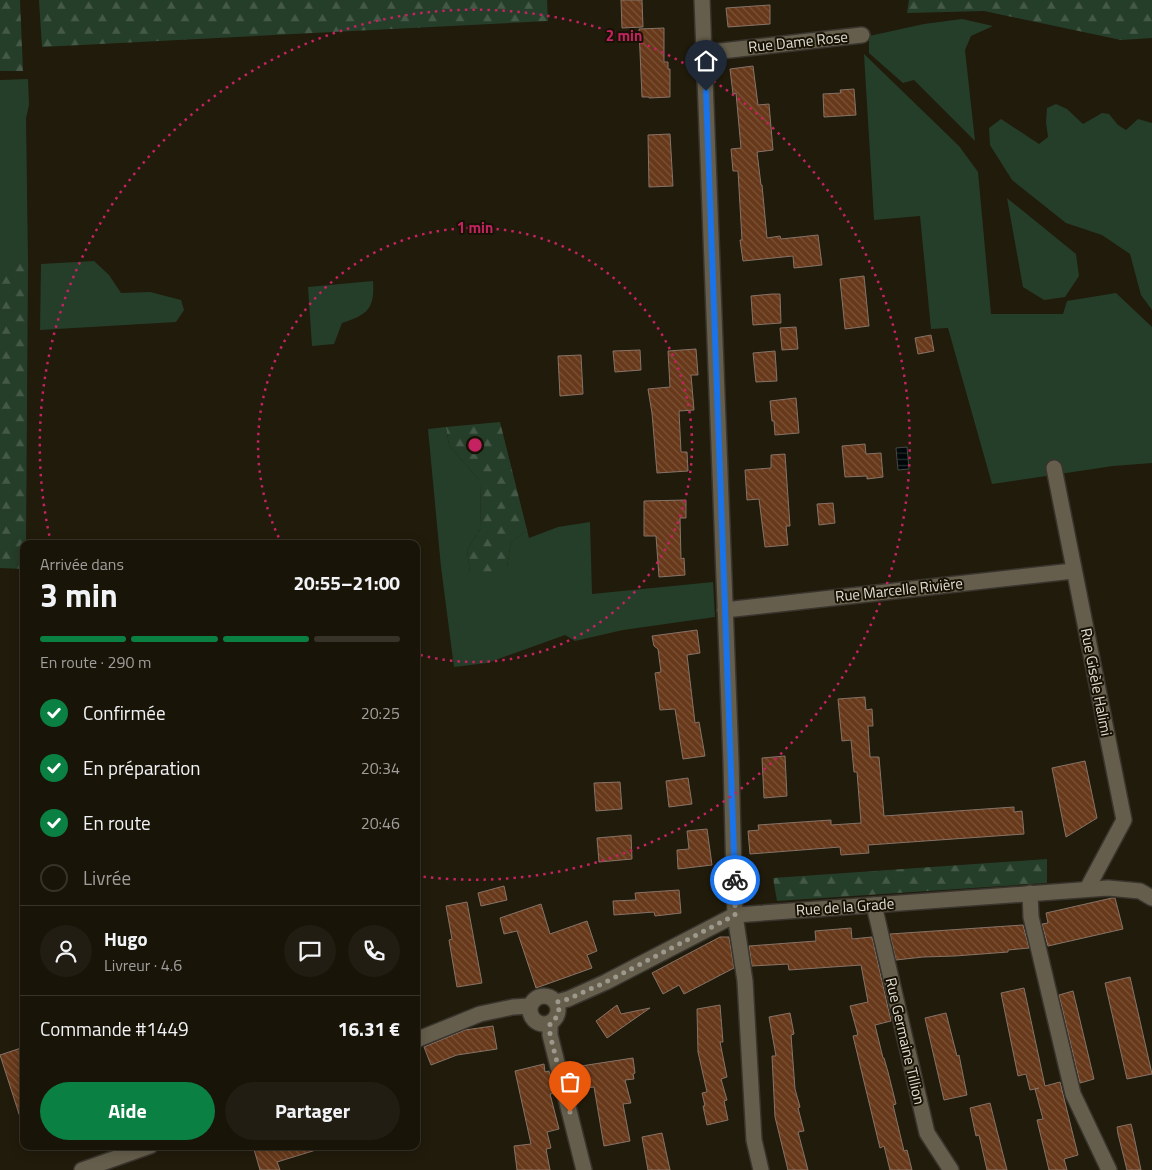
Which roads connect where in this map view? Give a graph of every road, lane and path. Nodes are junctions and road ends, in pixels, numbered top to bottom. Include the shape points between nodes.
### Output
1 (702, 0) edge
2 (862, 35) dead end
3 (704, 53) junction
4 (1054, 468) dead end
5 (1073, 571) junction
6 (726, 610) junction
7 (1087, 889) junction
8 (1030, 893) junction
9 (1152, 898) edge
10 (874, 905) junction
11 (735, 915) junction
12 (557, 1002) junction
13 (530, 1006) junction
14 (550, 1023) junction
15 (420, 1038) edge
16 (139, 1150) edge
17 (82, 1170) edge
18 (584, 1170) edge
19 (761, 1170) edge
20 (951, 1170) edge
21 (1109, 1170) edge

1 - 3 street
2 - 3 street, Rue Dame Rose
3 - 6 street
4 - 5 street, Rue Gisèle Halimi
5 - 6 street, Rue Marcelle Rivière
5 - 7 street, Rue Gisèle Halimi via 1124,820
6 - 11 street
7 - 8 street, Rue de la Grade
7 - 9 street, Rue de la Grade via 1140,890
8 - 10 street, Rue de la Grade
8 - 21 street via 1031,917 1073,1094
10 - 11 street, Rue de la Grade
10 - 20 street, Rue Germaine Tillion via 927,1133
11 - 12 street, Rue de la Grade via 606,982
11 - 19 street via 745,981 754,1140
12 - 13 street via 542,996
12 - 14 street via 557,1017
13 - 14 street via 536,1022
13 - 15 street via 480,1014
14 - 18 street via 550,1035
16 - 17 street

